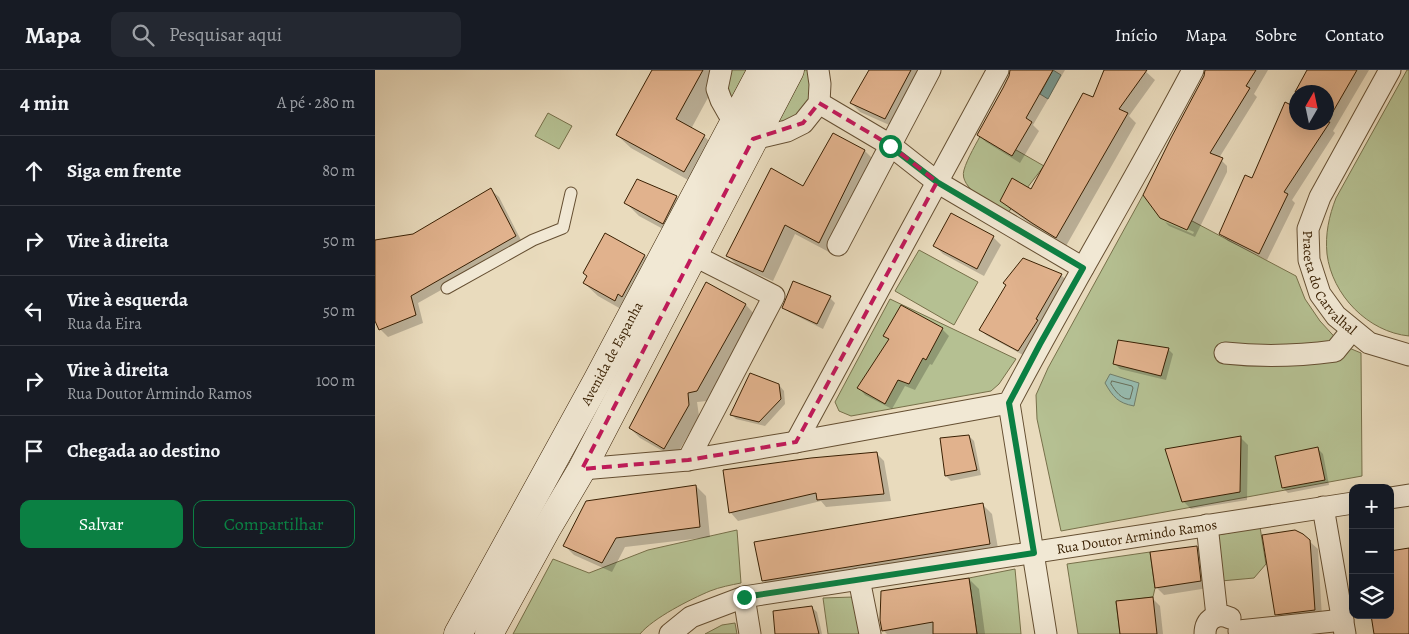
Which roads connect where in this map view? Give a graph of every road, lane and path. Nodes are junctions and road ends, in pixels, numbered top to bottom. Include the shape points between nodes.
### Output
1 (721, 70) edge
2 (761, 70) edge
3 (790, 70) edge
4 (817, 70) edge
5 (930, 70) edge
6 (998, 70) edge
7 (1193, 70) edge
8 (1389, 70) edge
9 (819, 103) junction
10 (743, 131) junction
11 (890, 146) junction
12 (937, 182) junction
13 (571, 193) dead end
14 (838, 244) dead end
15 (693, 255) junction
16 (1083, 268) junction
17 (447, 288) dead end
18 (1353, 330) junction
19 (1225, 353) dead end
20 (1409, 355) edge
21 (1009, 403) junction
22 (796, 442) junction
23 (688, 460) junction
24 (582, 469) junction
25 (1409, 495) edge
26 (1394, 497) edge
27 (1349, 504) edge
28 (1323, 507) junction
29 (1207, 525) junction
30 (1034, 553) junction
31 (859, 579) junction
32 (744, 597) junction
33 (1217, 616) junction
34 (1344, 627) edge
35 (1239, 633) edge
36 (457, 634) edge
37 (489, 634) edge
38 (670, 634) edge
39 (750, 634) edge
40 (870, 634) edge
41 (1046, 634) edge
42 (1205, 634) edge

1 - 10 street via 717,89
2 - 10 main road, Avenida de Espanha
3 - 10 main road, Avenida de Espanha
4 - 9 street
5 - 11 street
6 - 12 street
7 - 16 street
8 - 18 street, Praceta do Carvalhal via 1319,197 1308,229 1309,260 1320,294 1336,316
9 - 10 street via 803,123 787,130
9 - 11 street
10 - 15 main road, Avenida de Espanha
10 - 36 main road, Avenida de Espanha via 597,381
11 - 12 street
11 - 14 street
12 - 16 street
12 - 22 street
13 - 17 lane via 563,228 533,240
15 - 23 street via 774,296
15 - 24 main road, Avenida de Espanha
16 - 21 street
18 - 19 street via 1335,351 1287,356
18 - 20 street, Praceta do Carvalhal via 1369,343
21 - 22 street
21 - 30 street
22 - 23 street
23 - 24 street
24 - 37 main road, Avenida de Espanha
25 - 26 street
27 - 28 street, Rua Doutor Armindo Ramos
28 - 29 street, Rua Doutor Armindo Ramos
28 - 34 street
29 - 30 street, Rua Doutor Armindo Ramos
29 - 33 street
30 - 31 street, Rua Doutor Armindo Ramos
30 - 41 street
31 - 32 street, Rua Doutor Armindo Ramos
31 - 40 street
32 - 38 street, Rua Doutor Armindo Ramos via 691,617
32 - 39 street
33 - 35 street via 1232,618
33 - 42 street via 1209,621
34 - 35 street

